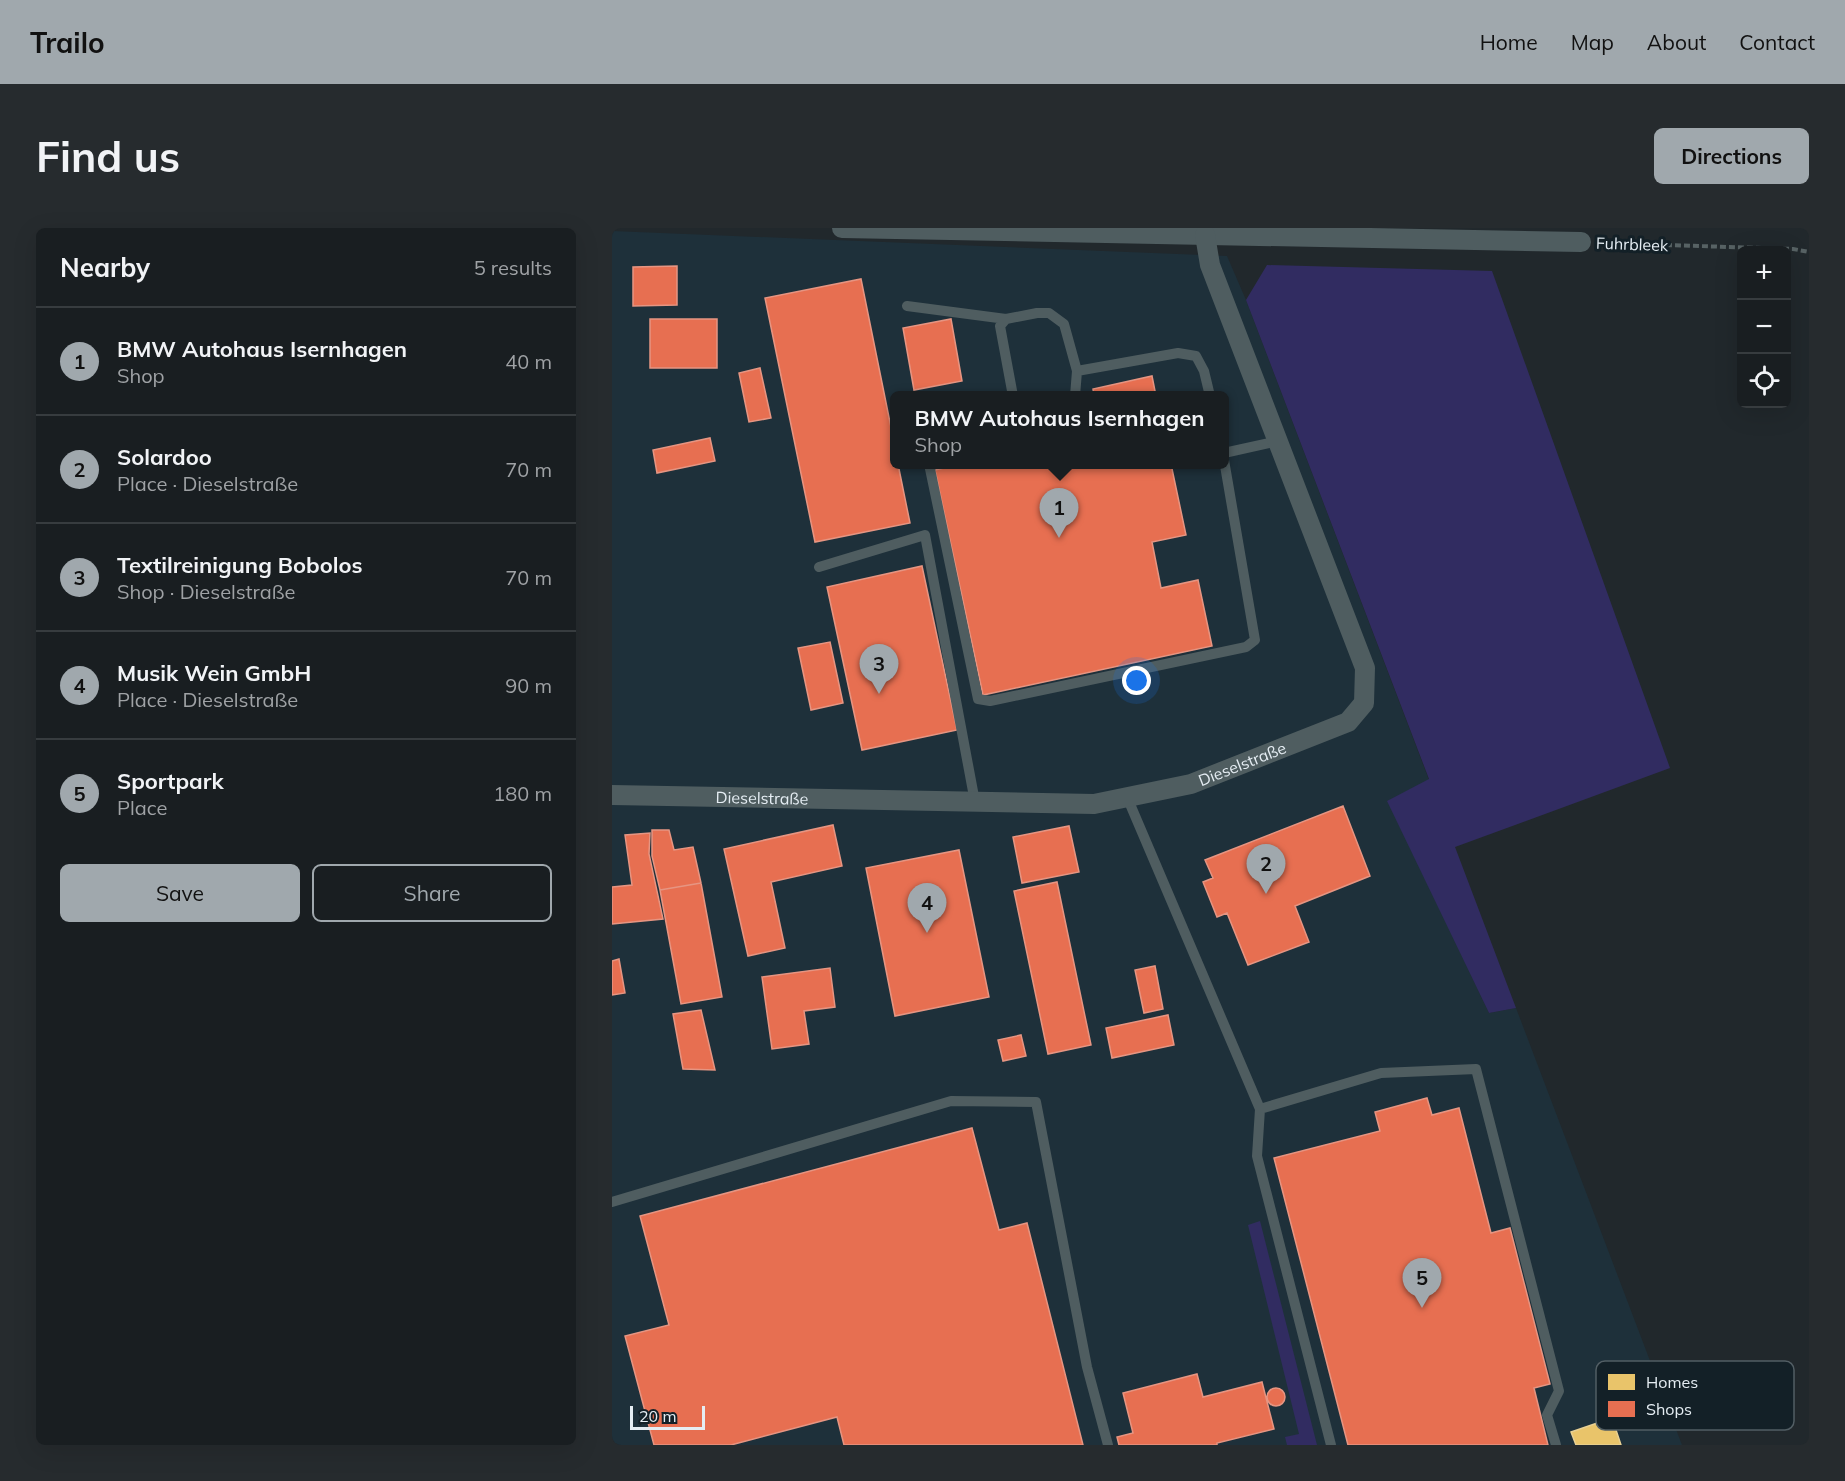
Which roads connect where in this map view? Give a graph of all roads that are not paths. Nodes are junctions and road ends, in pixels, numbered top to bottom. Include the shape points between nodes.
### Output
1 (842, 228) edge
2 (1062, 230) edge
3 (1275, 232) edge
4 (1205, 235) junction
5 (1548, 235) edge
6 (1581, 243) road end
7 (907, 306) dead end
8 (1006, 319) junction
9 (1077, 371) junction
10 (1012, 391) edge
11 (1075, 391) edge
12 (1209, 391) edge
13 (1278, 441) junction
14 (1229, 452) edge
15 (930, 469) edge
16 (1226, 469) edge
17 (819, 567) dead end
18 (612, 795) edge
19 (1127, 797) junction
20 (975, 802) junction
21 (1260, 1109) junction
22 (612, 1202) edge
23 (1108, 1445) edge
24 (1331, 1445) edge
25 (1556, 1445) edge

1 - 2 street, Fuhrbleek
2 - 4 street, Fuhrbleek
3 - 4 street, Fuhrbleek
3 - 5 street, Fuhrbleek
4 - 13 street, Dieselstraße via 1210,265
5 - 6 street, Fuhrbleek
7 - 8 lane
8 - 9 lane via 1049,313 1064,324
8 - 10 lane via 1000,326
9 - 11 lane
9 - 12 lane via 1178,353 1196,356
13 - 14 lane
13 - 19 street, Dieselstraße via 1365,668 1364,703 1348,722 1191,784
15 - 16 lane via 978,699 990,701 1246,647 1255,640
17 - 20 lane via 925,535
18 - 20 street, Dieselstraße
19 - 20 street, Dieselstraße via 1094,804
19 - 21 lane
21 - 24 lane via 1257,1156
21 - 25 lane via 1381,1073 1476,1069 1559,1390 1547,1415
22 - 23 lane via 951,1101 1035,1102 1087,1366

